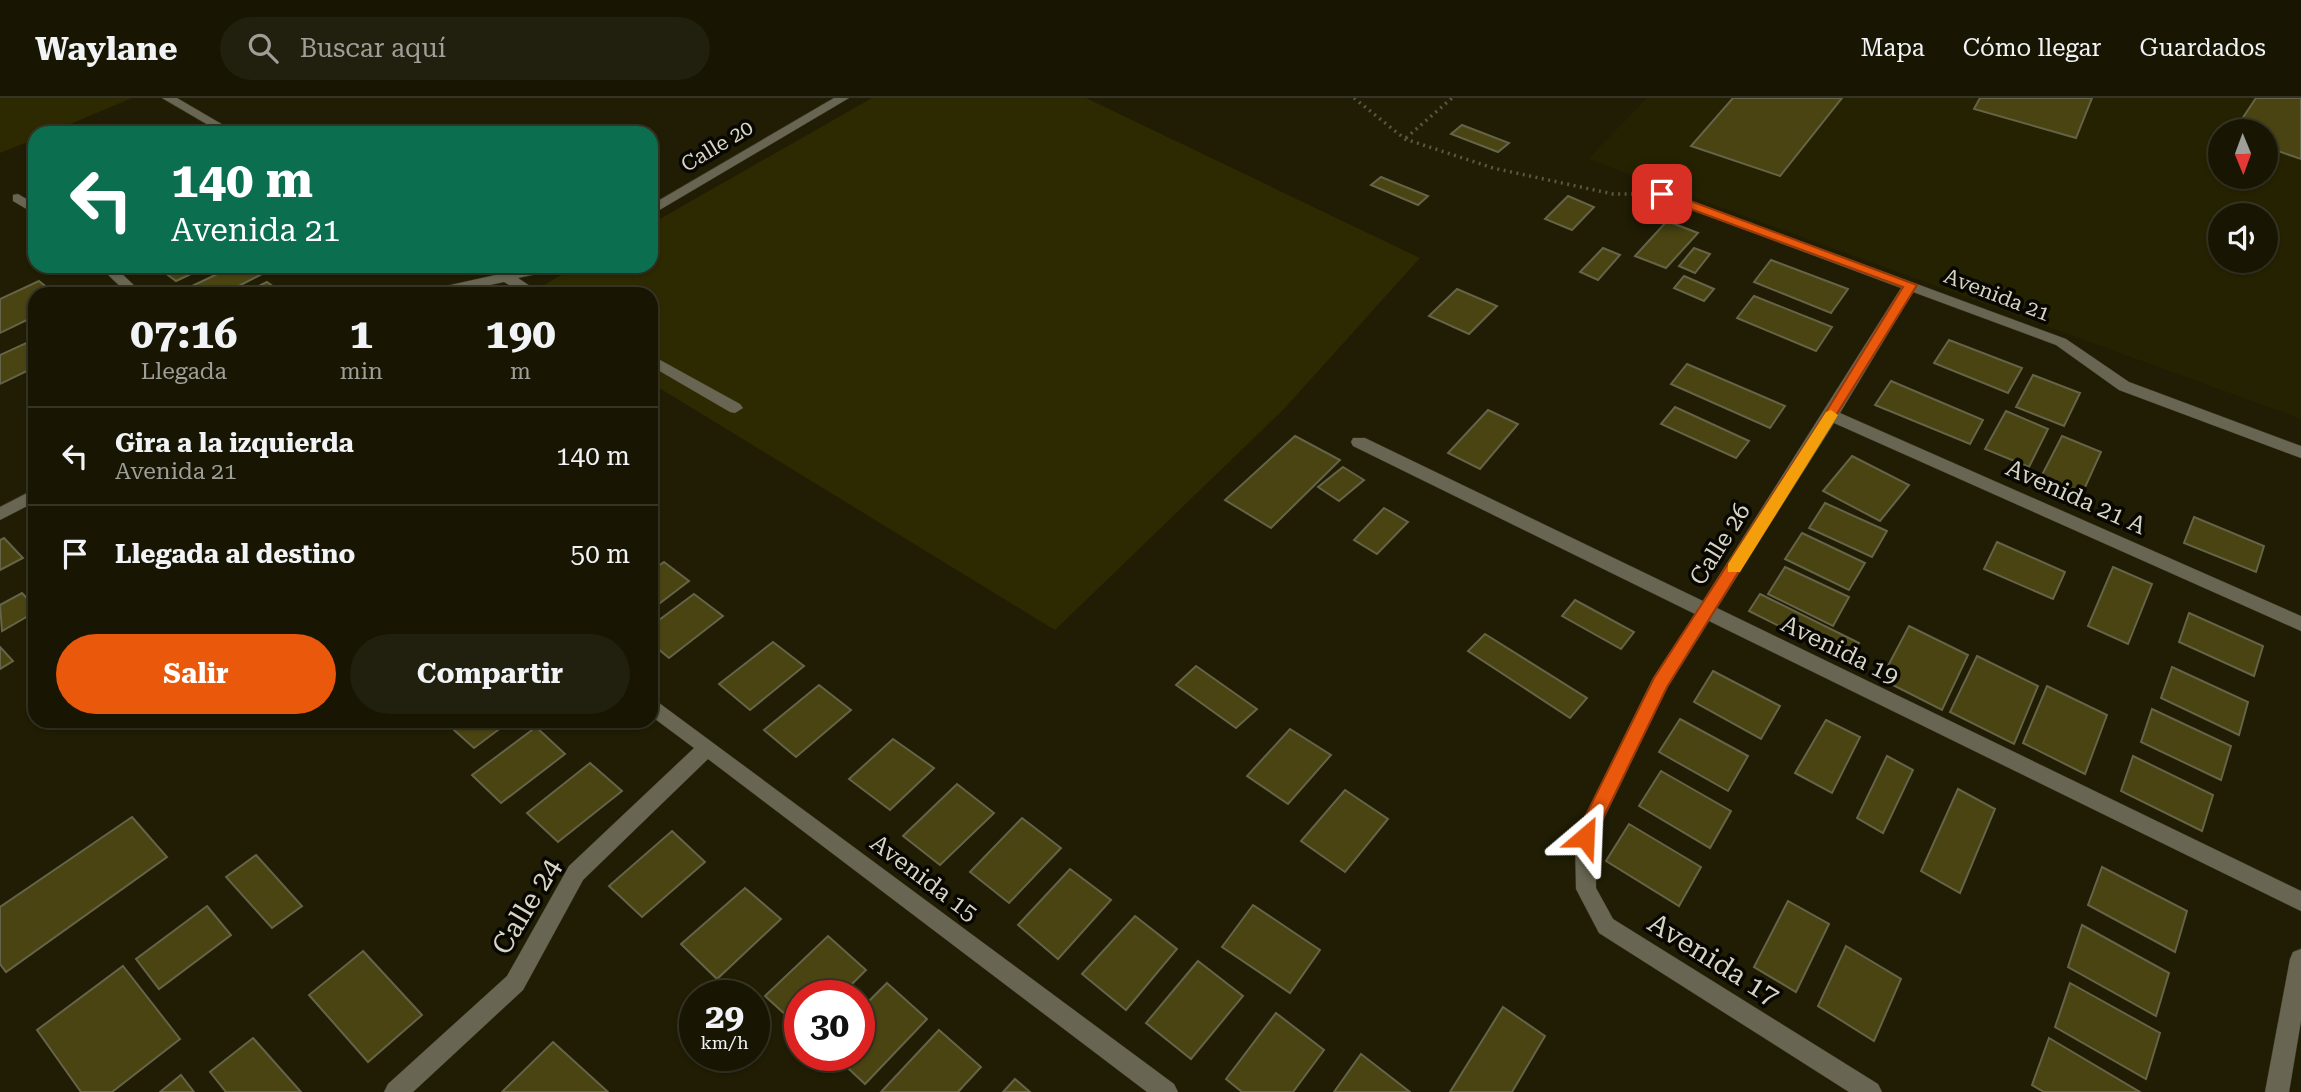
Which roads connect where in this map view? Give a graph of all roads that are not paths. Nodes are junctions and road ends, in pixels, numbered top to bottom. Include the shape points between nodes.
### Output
1 (168, 98) edge
2 (843, 98) edge
3 (218, 126) edge
4 (1662, 194) road end
5 (18, 198) dead end
6 (28, 205) edge
7 (658, 207) edge
8 (114, 273) edge
9 (519, 273) edge
10 (503, 276) junction
11 (1910, 285) junction
12 (128, 287) edge
13 (457, 287) edge
14 (523, 287) edge
15 (658, 364) edge
16 (735, 408) dead end
17 (1831, 415) junction
18 (1359, 442) dead end
19 (2301, 452) edge
20 (28, 499) edge
21 (0, 514) edge
22 (1706, 612) junction
23 (2301, 624) edge
24 (658, 710) edge
25 (706, 748) junction
26 (1585, 837) joint
27 (2301, 901) edge
28 (2301, 959) edge
29 (396, 1092) edge
30 (1166, 1092) edge
31 (1870, 1092) edge
32 (2277, 1092) edge

1 - 3 street
2 - 7 street, Calle 20
4 - 11 street, Avenida 21
5 - 6 street
8 - 12 street
9 - 10 street
10 - 13 street
10 - 14 street
11 - 17 street, Calle 26
11 - 19 street, Avenida 21 via 2061,342 2124,386
15 - 16 street
17 - 22 street, Calle 26
17 - 23 street, Avenida 21 A
18 - 22 street, Avenida 19
20 - 21 street
22 - 26 street, Calle 26 via 1660,683
22 - 27 street, Avenida 19
24 - 25 street, Avenida 15
25 - 29 street, Calle 24 via 576,873 515,983
25 - 30 street, Avenida 15
26 - 31 street, Avenida 17 via 1586,889 1606,926
28 - 32 street

